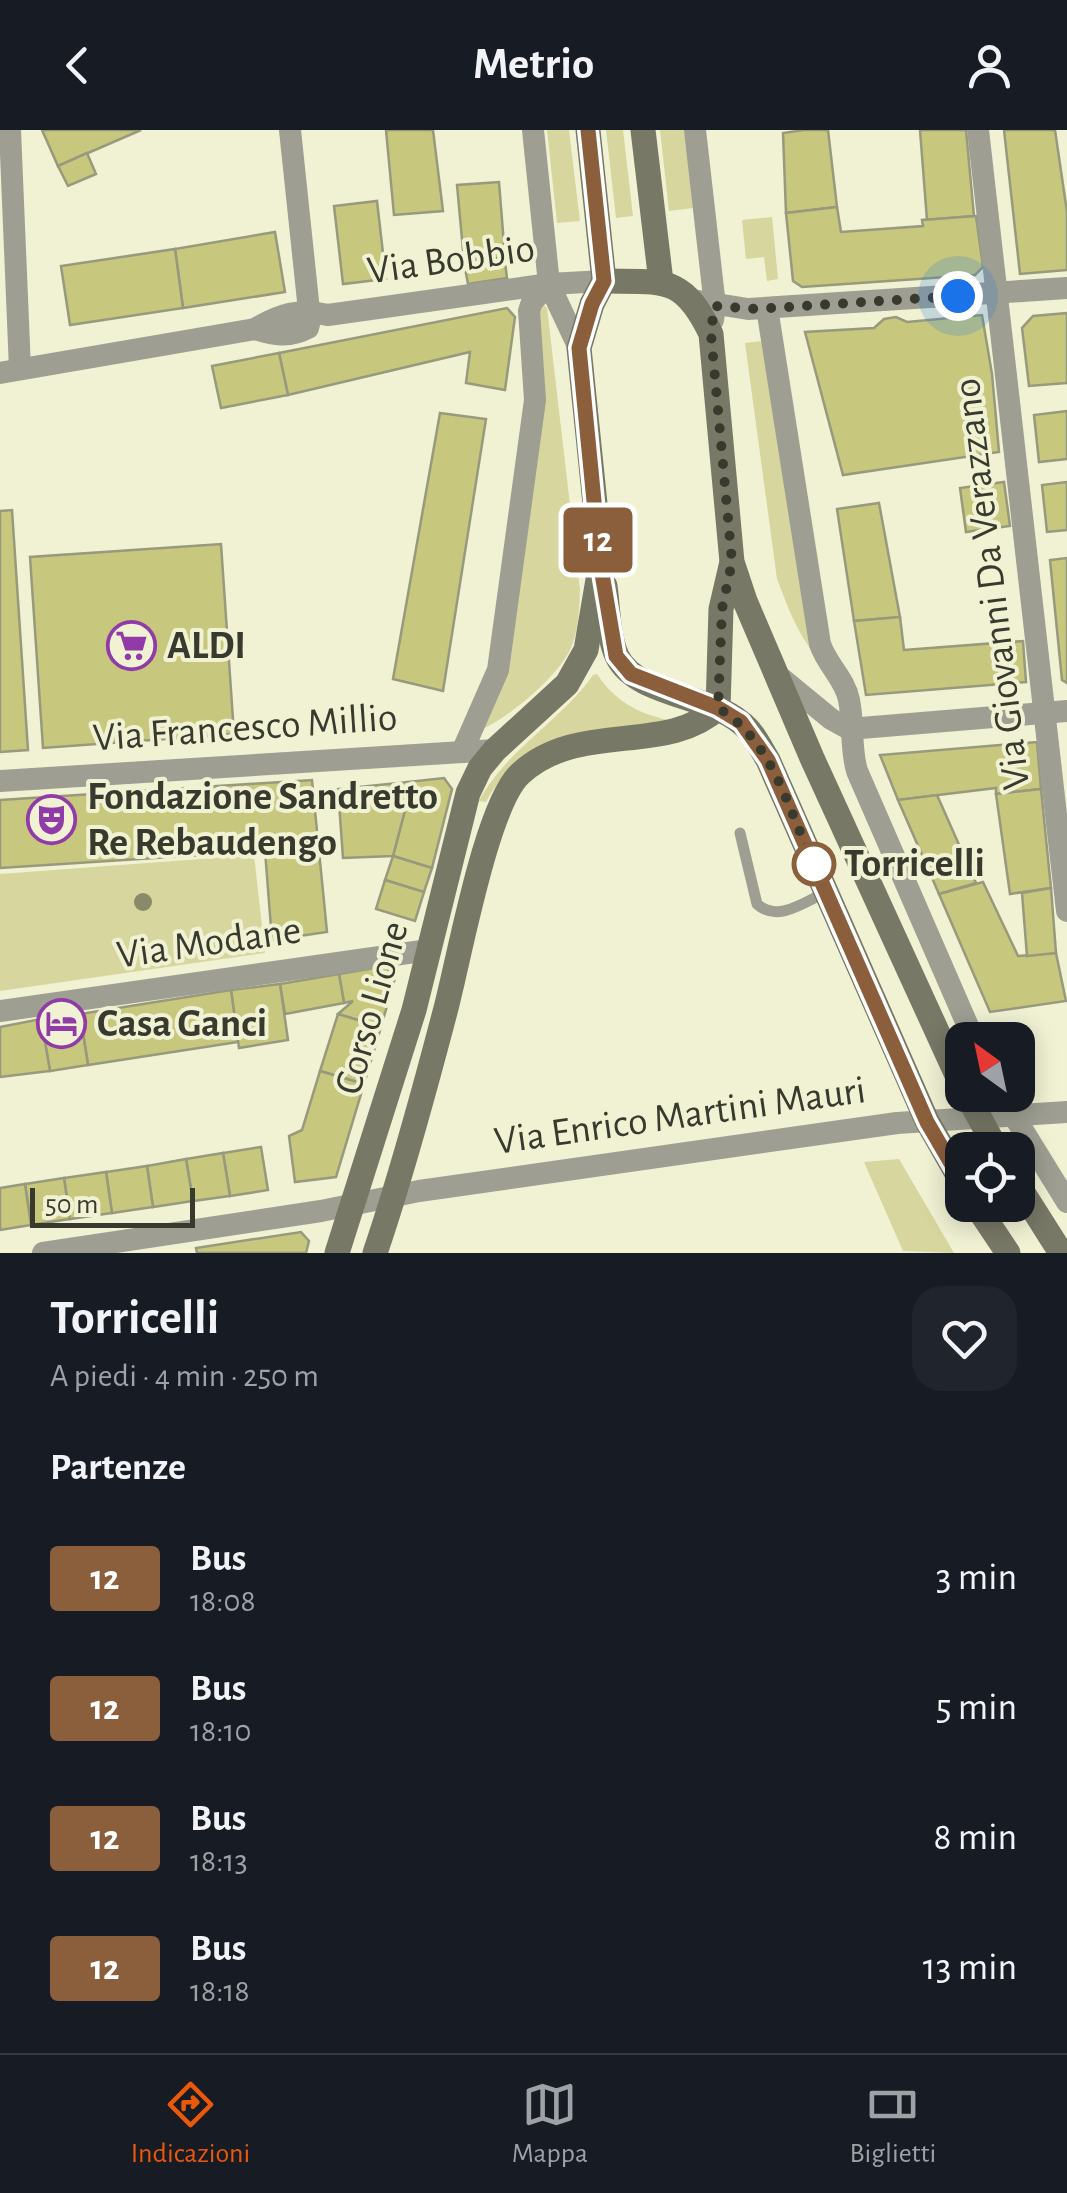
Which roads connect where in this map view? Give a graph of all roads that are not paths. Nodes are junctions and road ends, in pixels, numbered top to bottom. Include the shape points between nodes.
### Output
1 (10, 130) edge
2 (290, 130) edge
3 (533, 130) edge
4 (588, 130) edge
5 (643, 130) edge
6 (695, 130) edge
7 (978, 130) edge
8 (604, 281) junction
9 (662, 282) junction
10 (549, 284) junction
11 (1067, 288) edge
12 (996, 293) junction
13 (704, 303) junction
14 (766, 308) junction
15 (308, 310) junction
16 (579, 348) junction
17 (10, 371) edge
18 (600, 562) junction
19 (732, 562) junction
20 (775, 673) junction
21 (718, 708) junction
22 (1056, 712) edge
23 (849, 729) junction
24 (495, 750) junction
25 (462, 752) junction
26 (0, 781) edge
27 (740, 833) dead end
28 (826, 892) junction
29 (1067, 911) edge
30 (429, 950) junction
31 (0, 1011) edge
32 (966, 1022) edge
33 (945, 1048) edge
34 (974, 1112) edge
35 (1010, 1112) edge
36 (1067, 1112) edge
37 (1013, 1117) junction
38 (978, 1120) junction
39 (927, 1122) junction
40 (986, 1132) edge
41 (945, 1153) edge
42 (393, 1196) junction
43 (1067, 1202) edge
44 (354, 1205) junction
45 (1035, 1212) edge
46 (987, 1222) edge
47 (43, 1253) edge
48 (337, 1253) edge
49 (374, 1253) edge
50 (1008, 1253) edge
51 (1061, 1253) edge

1 - 17 street
2 - 15 street
3 - 10 street, Corso Lione
4 - 8 main road
5 - 9 main road
6 - 13 street
7 - 12 street, Via Giovanni Da Verazzano
8 - 9 main road
8 - 10 street, Via Bobbio
8 - 16 main road, Corso Lione
9 - 13 main road
10 - 15 street, Via Bobbio via 328,315
10 - 16 street, Corso Lione
10 - 25 street via 528,311 534,400 498,670
11 - 12 street
12 - 14 street
12 - 22 street, Via Giovanni Da Verazzano
13 - 14 street
13 - 19 main road
14 - 23 street via 820,644 844,684
15 - 17 street via 302,332 276,336 255,328
16 - 18 main road, Corso Lione
18 - 21 main road via 616,656 631,674
18 - 24 main road, Corso Lione via 578,667
19 - 20 main road
19 - 21 main road via 722,609
20 - 23 street
20 - 33 main road
21 - 28 main road via 741,722 760,748
21 - 42 main road, Corso Lione via 690,728 558,750 518,775 507,791
22 - 23 street
22 - 29 street, Via Giovanni Da Verazzano
23 - 32 street via 857,772
24 - 25 street, Via Francesco Millio
24 - 30 main road, Corso Lione via 468,793
25 - 26 street, Via Francesco Millio
27 - 28 lane via 764,910 779,913
28 - 39 main road
30 - 31 street, Via Modane
30 - 44 main road, Corso Lione
34 - 38 main road
35 - 37 street
36 - 37 street, Via Enrico Martini Mauri
37 - 38 street, Via Enrico Martini Mauri
37 - 43 street
38 - 39 street, Via Enrico Martini Mauri
38 - 40 main road
39 - 41 main road
39 - 42 street, Via Enrico Martini Mauri
42 - 44 street, Via Enrico Martini Mauri
42 - 49 main road, Corso Lione
44 - 47 street, Via Enrico Martini Mauri
44 - 48 main road, Corso Lione
45 - 51 main road
46 - 50 main road

